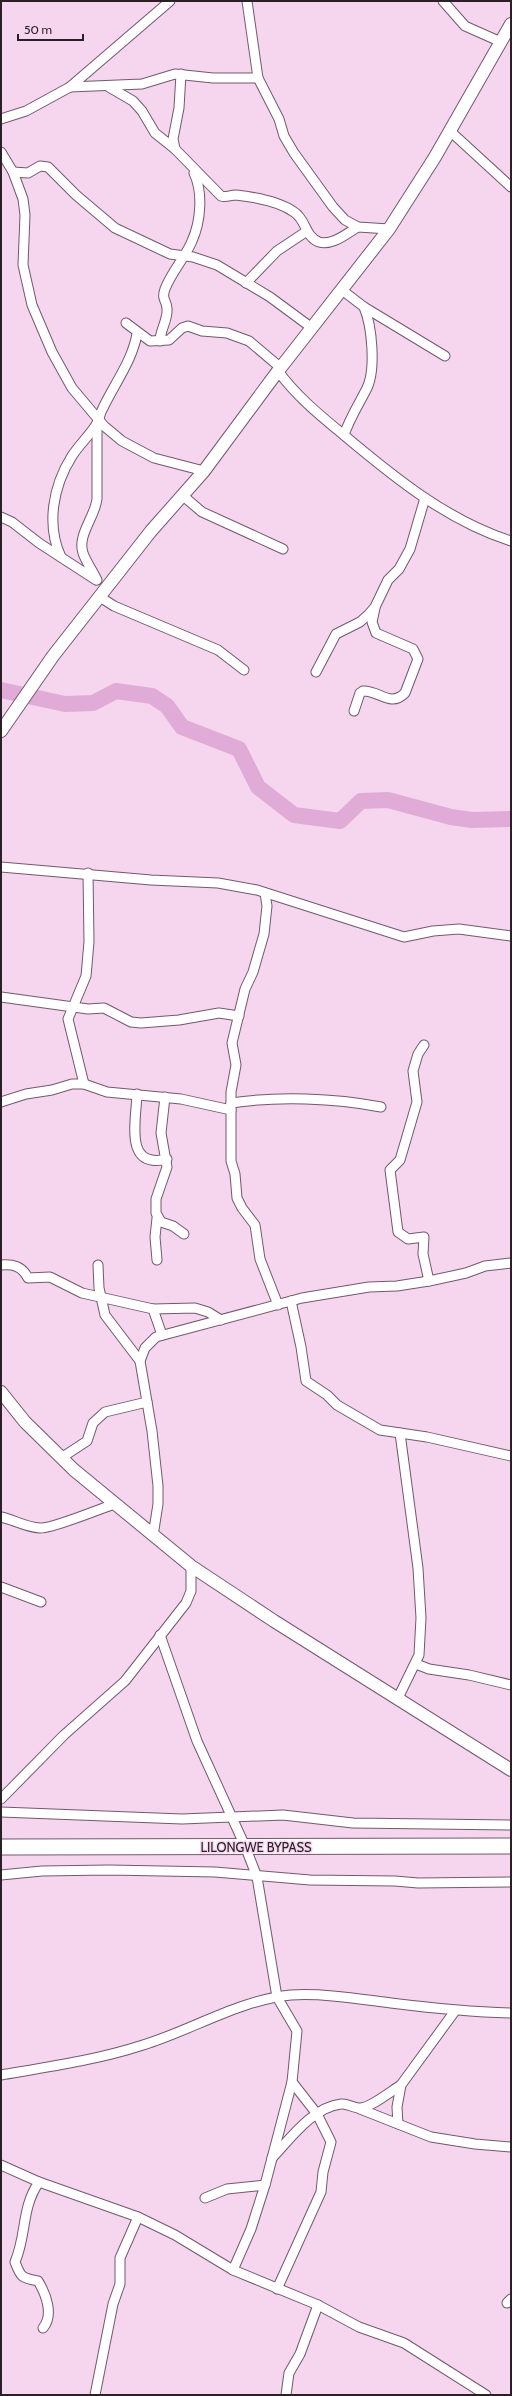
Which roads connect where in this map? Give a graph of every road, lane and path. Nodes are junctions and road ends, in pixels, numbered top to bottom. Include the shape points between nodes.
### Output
1 (170, 1) edge
2 (246, 1) edge
3 (443, 1) edge
4 (511, 24) edge
5 (506, 39) edge
6 (181, 74) junction
7 (258, 78) junction
8 (70, 87) junction
9 (109, 87) junction
10 (1, 119) edge
11 (450, 131) junction
12 (175, 149) junction
13 (1, 152) edge
14 (191, 166) junction
15 (13, 172) junction
16 (511, 187) edge
17 (358, 227) junction
18 (389, 229) junction
19 (307, 231) junction
20 (183, 256) junction
21 (246, 283) junction
22 (342, 290) junction
23 (364, 307) junction
24 (126, 323) dead end
25 (312, 328) junction
26 (137, 334) junction
27 (160, 341) junction
28 (445, 356) dead end
29 (280, 369) junction
30 (98, 421) junction
31 (344, 435) junction
32 (204, 471) junction
33 (182, 495) junction
34 (425, 498) junction
35 (1, 517) edge
36 (511, 541) edge
37 (283, 549) dead end
38 (61, 558) junction
39 (102, 583) junction
40 (100, 597) junction
41 (375, 606) junction
42 (244, 670) dead end
43 (316, 672) dead end
44 (354, 711) dead end
45 (1, 731) edge
46 (1, 867) edge
47 (88, 873) junction
48 (265, 893) junction
49 (511, 936) edge
50 (1, 998) edge
51 (72, 1006) junction
52 (239, 1016) junction
53 (424, 1045) dead end
54 (84, 1084) junction
55 (137, 1094) junction
56 (165, 1097) junction
57 (1, 1102) edge
58 (231, 1107) junction
59 (381, 1107) dead end
60 (167, 1159) junction
61 (157, 1218) junction
62 (184, 1234) dead end
63 (157, 1260) dead end
64 (511, 1262) edge
65 (1, 1265) edge
66 (98, 1265) dead end
67 (428, 1281) junction
68 (101, 1298) junction
69 (291, 1301) junction
70 (278, 1305) junction
71 (153, 1309) junction
72 (221, 1320) junction
73 (162, 1335) junction
74 (140, 1361) junction
75 (1, 1392) edge
76 (147, 1402) junction
77 (400, 1433) junction
78 (511, 1456) edge
79 (61, 1458) junction
80 (114, 1504) junction
81 (1, 1517) edge
82 (153, 1536) junction
83 (191, 1566) junction
84 (1, 1587) edge
85 (41, 1602) dead end
86 (160, 1635) junction
87 (416, 1664) junction
88 (511, 1685) edge
89 (398, 1698) junction
90 (511, 1770) edge
91 (1, 1799) edge
92 (1, 1812) edge
93 (232, 1817) junction
94 (511, 1825) edge
95 (246, 1846) junction
96 (511, 1846) edge
97 (1, 1847) edge
98 (1, 1875) edge
99 (257, 1877) junction
100 (511, 1882) edge
101 (277, 1997) junction
102 (455, 2011) junction
103 (511, 2014) edge
104 (1, 2075) edge
105 (292, 2082) junction
106 (401, 2085) junction
107 (360, 2108) junction
108 (317, 2114) junction
109 (398, 2124) junction
110 (511, 2147) edge
111 (271, 2159) junction
112 (1, 2165) edge
113 (39, 2182) junction
114 (265, 2185) junction
115 (205, 2198) dead end
116 (138, 2217) junction
117 (233, 2270) junction
118 (276, 2289) junction
119 (318, 2305) junction
120 (43, 2328) dead end
121 (95, 2395) edge
122 (286, 2395) edge
123 (486, 2395) edge

1 - 8 street
2 - 7 street
3 - 5 street via 466,26
4 - 5 street
5 - 11 street
6 - 7 street via 213,78
6 - 9 street via 142,84
6 - 12 street via 179,108 173,139
7 - 17 street via 279,119 284,136 297,158 339,215
8 - 9 street
8 - 10 street via 26,111
9 - 12 street via 133,101 142,111 154,133
11 - 16 street
11 - 18 street
12 - 14 street
13 - 15 street
14 - 19 street via 221,196 249,197 284,207 300,218
14 - 20 street via 200,194 197,227
15 - 20 street via 28,173 40,166 48,167 115,228 157,249
15 - 30 street via 23,199 24,265 32,305 52,352 72,388
17 - 18 street
17 - 19 street via 328,243 319,242
18 - 22 street
19 - 21 street via 277,251
20 - 21 street via 204,260
20 - 27 street via 163,297 167,310
21 - 25 street
22 - 23 street
22 - 25 street
23 - 28 street
23 - 31 street via 371,344 371,376
24 - 26 street
25 - 29 street
26 - 27 street via 150,341
26 - 30 street via 122,374
27 - 29 street via 169,340 188,326 202,331 227,333 249,341
29 - 31 street via 300,398
29 - 32 street
30 - 32 street via 112,434 154,458
30 - 38 street via 71,457 53,506 53,533
30 - 39 street via 96,507 81,541 83,554
31 - 34 street
32 - 33 street
33 - 37 street via 202,512
33 - 39 street
34 - 36 street via 482,531
34 - 41 street via 410,549 399,569 384,586
35 - 38 street via 12,522
38 - 39 street
39 - 40 street
40 - 42 street via 114,606 218,650
40 - 45 street via 53,656
41 - 43 street via 360,622 336,634
41 - 44 street via 372,622 376,633 413,649 418,659 405,693 401,697 392,700 363,691
46 - 47 street
47 - 48 street via 151,880 218,882
47 - 51 street via 87,970
48 - 49 street via 404,937 459,929
48 - 52 street via 267,906 264,934 253,972 245,989
50 - 51 street
51 - 52 street via 104,1008 131,1022 142,1023 220,1013
51 - 54 street via 68,1019
52 - 58 street via 232,1043 236,1065
53 - 67 street via 418,1054 413,1071 417,1102 400,1160 390,1170 398,1232 408,1239 424,1236 423,1254
54 - 55 street via 107,1092
54 - 57 street via 72,1084
55 - 56 street
55 - 60 street via 136,1150 144,1159 154,1162
56 - 58 street
56 - 60 street via 161,1133
58 - 59 street via 249,1101 327,1100
58 - 70 street via 231,1160 237,1198 255,1225 260,1260
60 - 61 street via 167,1167 155,1205
61 - 62 street
61 - 63 street
64 - 67 street
65 - 68 street via 14,1265 22,1269 28,1278 50,1277 82,1293
66 - 68 street
67 - 69 street via 369,1287
68 - 71 street
68 - 74 street via 108,1320
69 - 70 street
69 - 77 street via 306,1381 337,1405 373,1426
70 - 72 street
71 - 72 street via 195,1308
71 - 73 street
72 - 73 street
73 - 74 street via 144,1348
74 - 76 street
75 - 79 street via 25,1422
76 - 79 street via 105,1412 93,1423 87,1441
76 - 82 street via 158,1486
77 - 78 street
77 - 87 street via 418,1568 421,1646
79 - 80 street
80 - 81 street via 49,1528 24,1526 15,1520
80 - 82 street
82 - 83 street
83 - 86 street via 191,1591 186,1603
83 - 89 street
84 - 85 street
86 - 91 street via 125,1681 64,1735
86 - 93 street via 197,1741
87 - 88 street via 429,1669
87 - 89 street
89 - 90 street
92 - 93 street via 60,1813 118,1818
93 - 94 street via 283,1815 353,1823
93 - 95 street
95 - 96 main road, LILONGWE BYPASS
95 - 97 main road, LILONGWE BYPASS
95 - 99 street
98 - 99 street via 42,1871 109,1870 214,1872
99 - 100 street via 418,1883
99 - 101 street
101 - 102 street via 306,1995
101 - 104 street via 227,2012 144,2045 110,2055
101 - 105 street via 297,2031
102 - 103 street
102 - 106 street
105 - 108 street
105 - 111 street
106 - 107 street via 371,2105
106 - 109 street via 397,2107
107 - 108 street via 341,2104
107 - 109 street
108 - 111 street via 307,2120
108 - 118 street via 331,2142 321,2192
109 - 110 street via 431,2136
111 - 114 street
112 - 113 street
113 - 116 street
113 - 120 street via 30,2194 24,2217 22,2246 15,2262 19,2274 29,2281 38,2281 46,2294 48,2317
114 - 115 street via 227,2189
114 - 117 street via 251,2228
116 - 117 street via 175,2235
116 - 121 street via 120,2258 120,2284 113,2304
117 - 118 street
118 - 119 street
119 - 122 street via 300,2354 289,2373
119 - 123 street via 359,2327 404,2342

